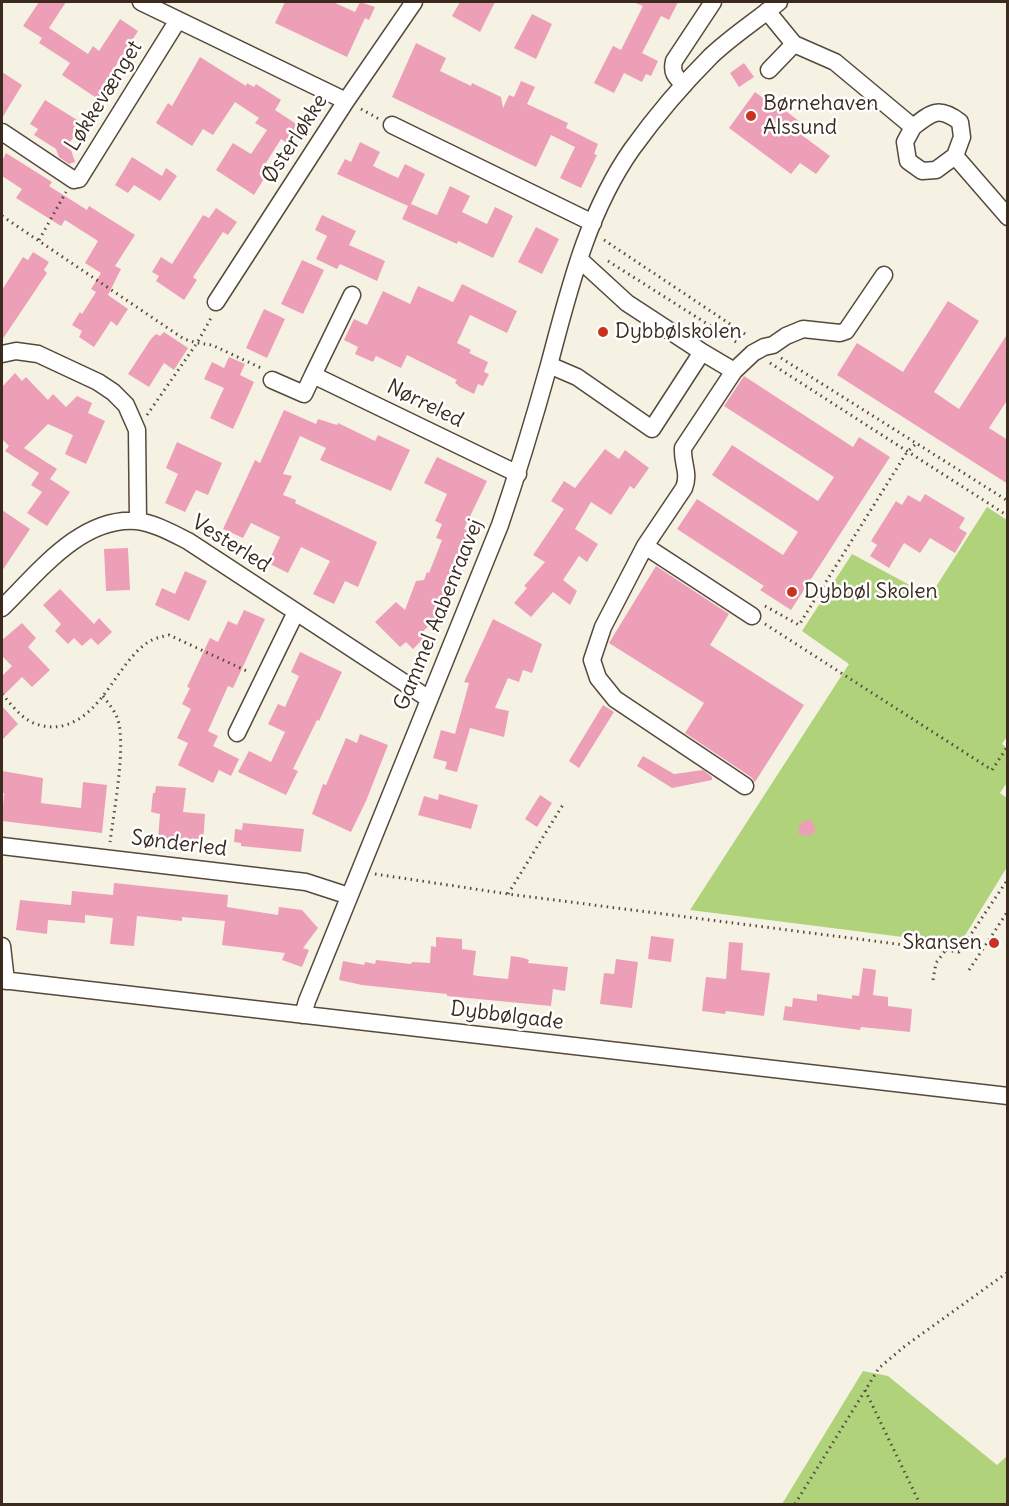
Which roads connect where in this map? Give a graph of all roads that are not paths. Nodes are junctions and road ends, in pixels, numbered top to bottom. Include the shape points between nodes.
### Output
1 (141, 2) edge
2 (414, 2) edge
3 (713, 2) edge
4 (773, 6) edge
5 (178, 20) junction
6 (794, 44) junction
7 (769, 70) dead end
8 (684, 85) junction
9 (346, 101) junction
10 (392, 125) road end
11 (913, 127) junction
12 (2, 132) edge
13 (955, 156) junction
14 (1008, 217) edge
15 (590, 229) junction
16 (579, 259) junction
17 (884, 275) dead end
18 (351, 295) dead end
19 (216, 302) road end
20 (702, 352) junction
21 (2, 354) edge
22 (549, 365) junction
23 (734, 371) junction
24 (313, 375) junction
25 (272, 380) road end
26 (518, 474) junction
27 (138, 521) junction
28 (645, 546) junction
29 (2, 608) edge
30 (296, 612) junction
31 (752, 616) road end
32 (429, 699) junction
33 (237, 734) dead end
34 (745, 786) dead end
35 (2, 846) edge
36 (349, 896) junction
37 (2, 946) edge
38 (4, 980) edge
39 (303, 1016) junction
40 (1008, 1096) edge

1 - 5 street
2 - 9 street, Østerløkke
3 - 8 street via 674,61 674,75
4 - 6 street
4 - 8 street, Gammel Aabenraavej via 713,55
5 - 9 street
5 - 12 street, Løkkevænget via 78,179
6 - 7 street
6 - 11 street via 835,62
8 - 15 street, Gammel Aabenraavej via 632,150
9 - 19 street, Østerløkke
10 - 15 street
11 - 13 street via 932,112 948,113 960,122 962,137
11 - 13 street via 905,142 908,161 922,171 936,170
13 - 14 street
15 - 16 street, Gammel Aabenraavej
16 - 20 street via 627,303
16 - 22 street, Gammel Aabenraavej
17 - 23 street via 846,331 802,329 753,353
18 - 24 street
20 - 22 street via 652,429 576,377
20 - 23 street
21 - 27 street via 38,354 98,382 126,405 137,430
22 - 26 street, Gammel Aabenraavej
23 - 28 street via 683,448 687,479 684,488
24 - 25 street via 304,394
24 - 26 street, Nørreled
26 - 32 street, Gammel Aabenraavej
27 - 29 street, Vesterled via 111,522 73,540
27 - 30 street, Vesterled via 188,541
28 - 31 street
28 - 34 street via 603,627 592,660 598,678 615,699
30 - 32 street, Vesterled
30 - 33 street
32 - 36 street, Gammel Aabenraavej
35 - 36 street, Sønderled via 306,882
36 - 39 street, Gammel Aabenraavej
37 - 38 street
38 - 39 street, Dybbølgade
39 - 40 street, Dybbølgade

